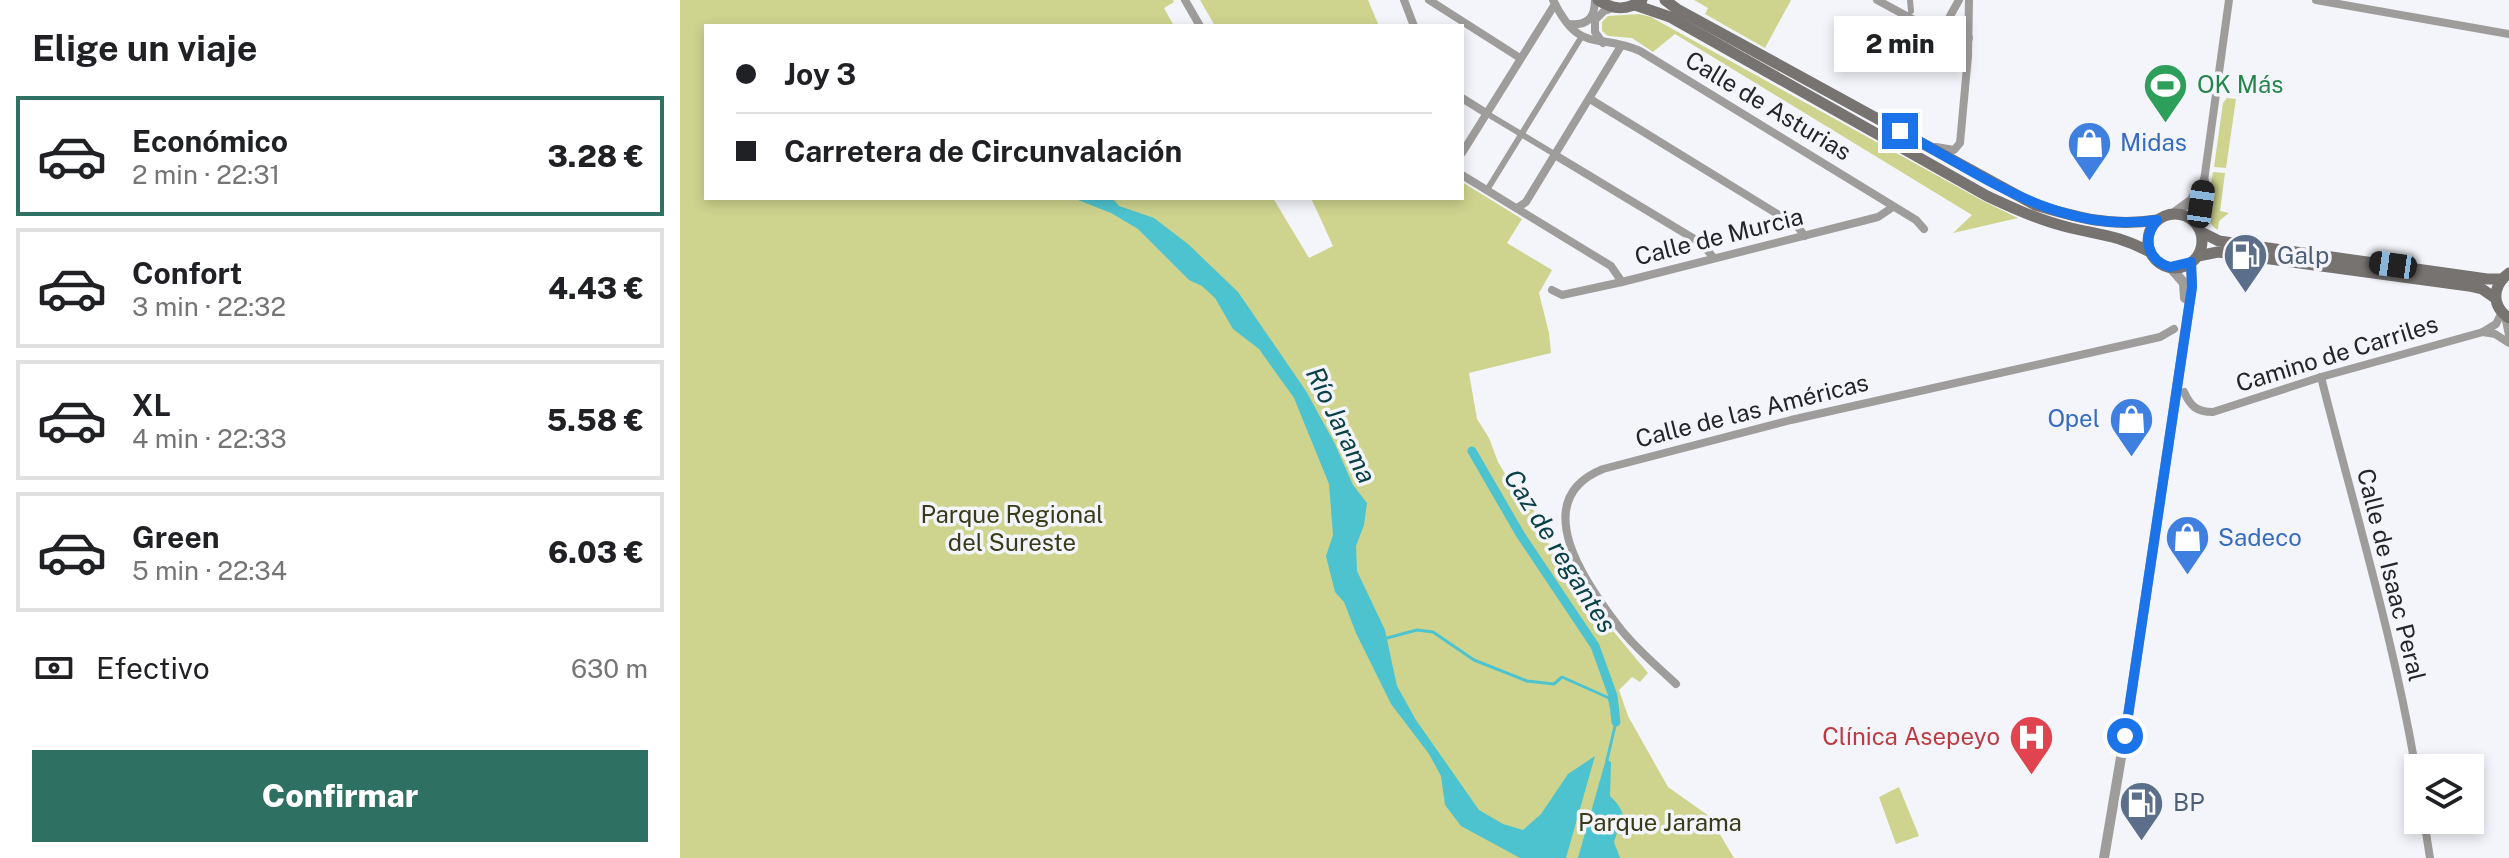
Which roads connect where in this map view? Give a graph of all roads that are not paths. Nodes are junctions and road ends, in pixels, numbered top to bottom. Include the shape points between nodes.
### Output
1 (1185, 0) edge
2 (1404, 0) edge
3 (1429, 0) edge
4 (1596, 0) edge
5 (1665, 0) edge
6 (1877, 0) edge
7 (1910, 0) edge
8 (1959, 0) edge
9 (1969, 0) edge
10 (2229, 0) edge
11 (2316, 0) edge
12 (1554, 2) edge
13 (1638, 2) edge
14 (1613, 8) junction
15 (1911, 11) dead end
16 (1199, 24) edge
17 (1413, 24) edge
18 (1568, 24) junction
19 (1940, 34) junction
20 (2509, 34) edge
21 (1582, 36) junction
22 (1969, 38) junction
23 (1603, 43) junction
24 (1621, 46) junction
25 (1968, 56) junction
26 (1520, 58) junction
27 (1464, 99) edge
28 (1590, 99) junction
29 (1488, 115) junction
30 (1521, 134) junction
31 (1929, 146) junction
32 (1464, 150) edge
33 (1553, 154) junction
34 (1464, 176) edge
35 (2204, 181) junction
36 (1487, 190) junction
37 (1893, 207) junction
38 (1517, 208) junction
39 (2174, 213) junction
40 (2157, 220) junction
41 (1924, 229) dead end
42 (2200, 229) junction
43 (1805, 236) junction
44 (2150, 252) junction
45 (1714, 258) junction
46 (2194, 259) junction
47 (2170, 267) junction
48 (2506, 276) edge
49 (1622, 282) junction
50 (1552, 290) dead end
51 (2495, 298) junction
52 (2505, 315) edge
53 (2186, 316) junction
54 (2174, 329) dead end
55 (2483, 332) junction
56 (2509, 335) edge
57 (2509, 343) edge
58 (2321, 377) junction
59 (2184, 392) dead end
60 (1676, 684) dead end
61 (2414, 754) edge
62 (2426, 834) edge
63 (2104, 858) edge
64 (2430, 858) edge

1 - 16 street
2 - 17 street
3 - 26 street
4 - 14 main road
4 - 18 street via 1589,21
5 - 31 main road
6 - 19 street
7 - 15 street
8 - 19 street
9 - 22 street
10 - 35 street
11 - 20 street
12 - 18 street
12 - 26 street
13 - 14 main road
13 - 44 main road via 1987,196 2030,216 2114,235
14 - 23 street via 1595,20
18 - 21 street
19 - 22 street
19 - 25 street
21 - 23 street, Calle de Asturias
21 - 30 street
22 - 25 street
23 - 24 street, Calle de Asturias
24 - 28 street
24 - 37 street, Calle de Asturias via 1640,51
25 - 31 street via 1960,143 1954,150
26 - 29 street
27 - 29 street
28 - 33 street
28 - 43 street via 1797,226
29 - 30 street
29 - 32 street
30 - 33 street
30 - 36 street
31 - 40 main road via 2035,205 2100,222
33 - 38 street via 1526,202
33 - 45 street via 1701,243
34 - 36 street
35 - 39 street via 2192,200
35 - 42 street
36 - 38 street
37 - 41 street, Calle de Asturias
37 - 43 street, Calle de Murcia via 1878,217
38 - 49 street via 1611,266
39 - 40 main road
39 - 42 main road
40 - 44 main road via 2148,234
42 - 46 main road via 2202,244
42 - 48 main road via 2219,241 2487,279
43 - 45 street, Calle de Murcia
44 - 47 main road
45 - 49 street, Calle de Murcia
46 - 47 main road
46 - 51 main road via 2218,252 2469,286
46 - 53 street
47 - 53 street via 2184,283
48 - 51 main road
49 - 50 street, Calle de Murcia via 1562,295
51 - 52 main road
52 - 55 street
52 - 56 street
53 - 63 street
54 - 60 street, Calle de las Américas via 2160,337 1791,420 1584,476 1567,505 1574,557 1621,629
55 - 57 street
55 - 58 street, Camino de Carriles
58 - 59 street, Camino de Carriles via 2213,412 2195,408
58 - 61 street, Calle de Isaac Peral
62 - 64 street

